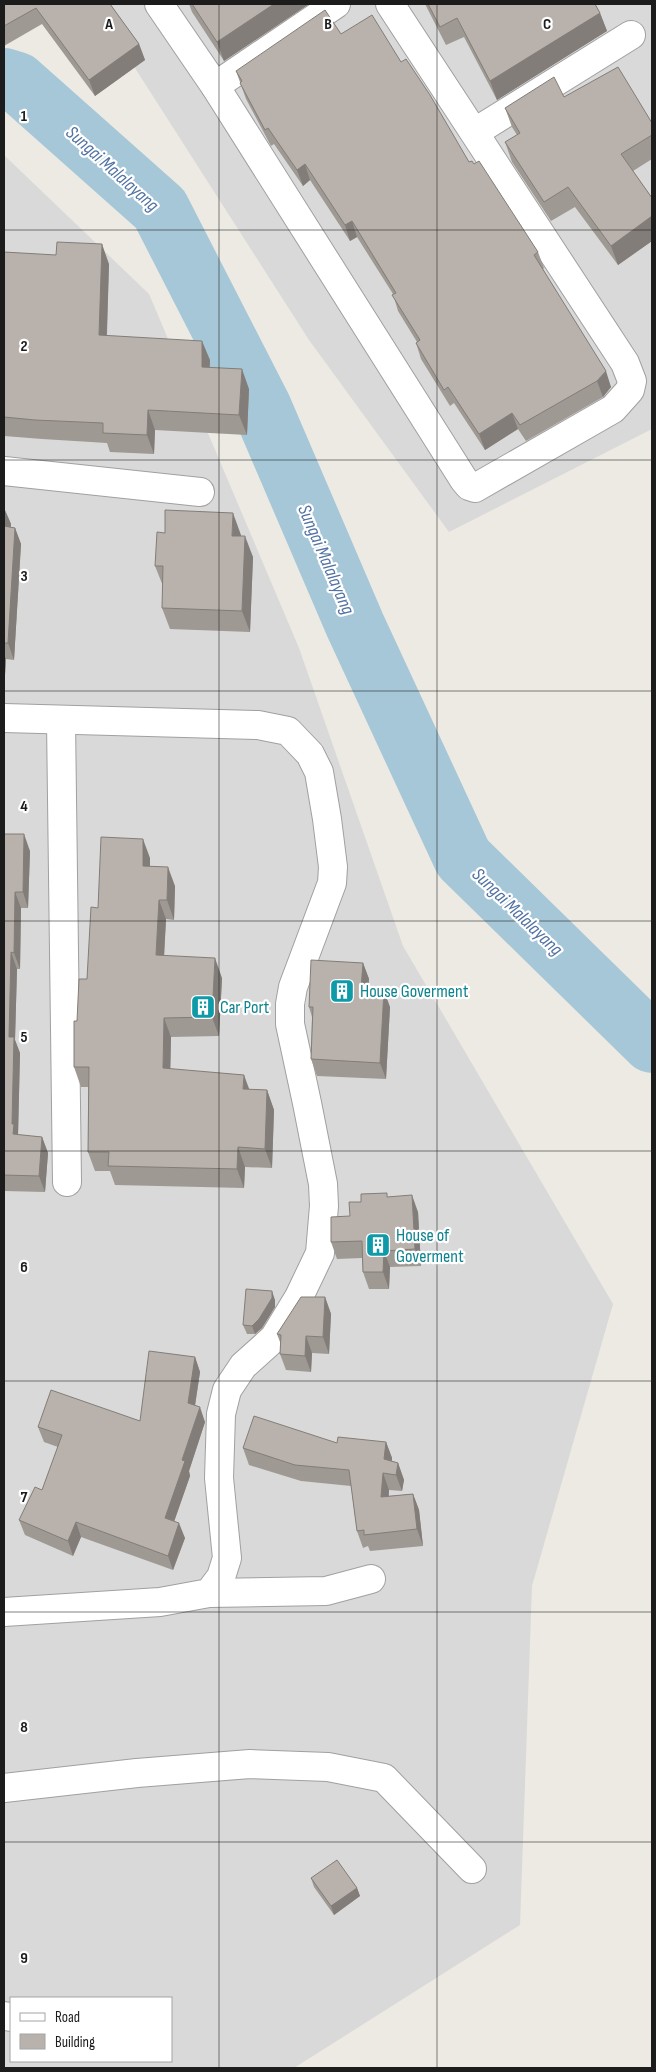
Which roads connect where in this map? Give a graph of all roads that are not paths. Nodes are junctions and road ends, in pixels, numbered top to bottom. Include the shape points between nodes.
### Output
1 (159, 4) edge
2 (336, 4) edge
3 (390, 4) edge
4 (631, 35) dead end
5 (215, 86) junction
6 (475, 132) junction
7 (4, 471) edge
8 (200, 492) dead end
9 (4, 718) edge
10 (61, 721) junction
11 (67, 1182) dead end
12 (371, 1579) dead end
13 (209, 1593) junction
14 (4, 1612) edge
15 (4, 1788) edge
16 (472, 1870) dead end

1 - 5 street
2 - 5 street
3 - 6 street
4 - 6 street
5 - 6 street via 464,480 475,488 613,409 630,390 632,381 616,348
7 - 8 street
9 - 10 street
10 - 11 street
10 - 13 street via 258,725 288,731 316,764 327,818 332,883 293,987 290,1024 323,1184 322,1245 299,1297 274,1338 243,1366 227,1390 221,1414 219,1478 227,1558 222,1577
12 - 13 street via 326,1591
13 - 14 street via 160,1602
15 - 16 street via 250,1764 328,1767 384,1778

